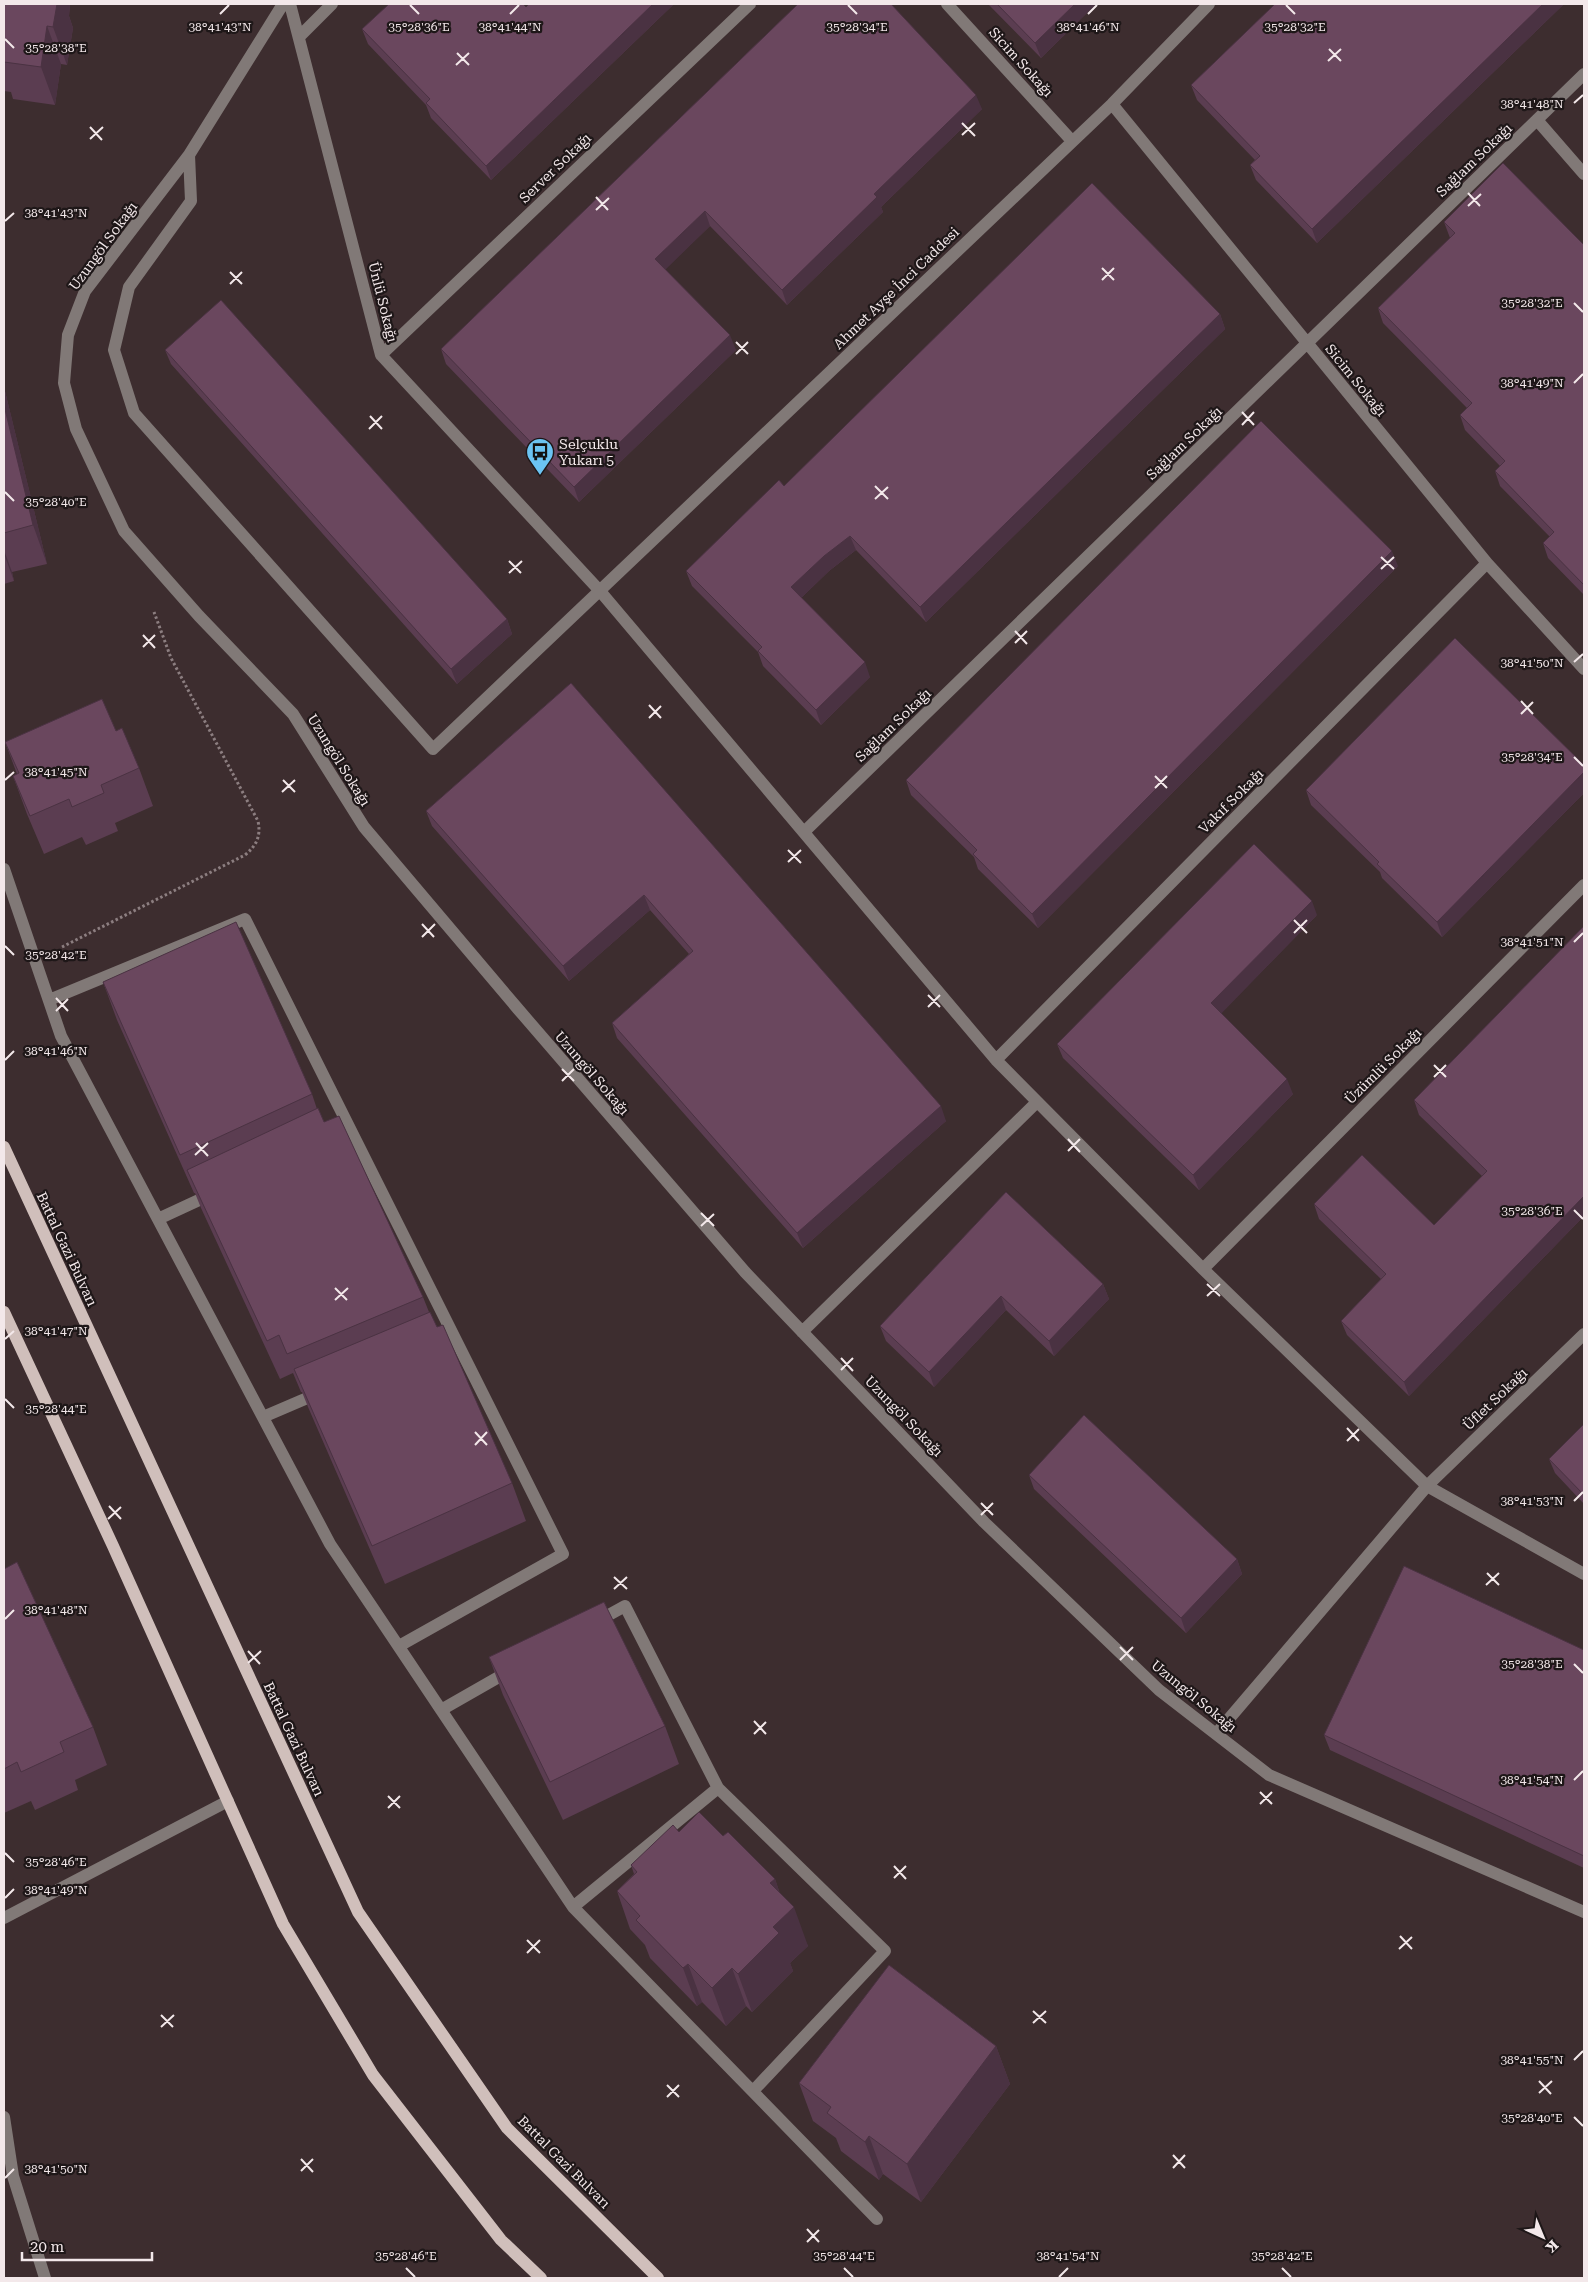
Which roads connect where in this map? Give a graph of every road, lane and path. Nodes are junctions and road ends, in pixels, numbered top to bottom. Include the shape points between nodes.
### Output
1 (283, 4) edge
2 (290, 4) edge
3 (332, 4) edge
4 (750, 4) edge
5 (947, 4) edge
6 (1209, 4) edge
7 (299, 36) junction
8 (1584, 74) edge
9 (1112, 104) junction
10 (1537, 120) junction
11 (1072, 141) junction
12 (189, 155) junction
13 (1584, 174) edge
14 (1307, 344) junction
15 (381, 355) junction
16 (1487, 563) junction
17 (600, 591) junction
18 (151, 604) dead end
19 (1584, 669) edge
20 (804, 832) junction
21 (4, 869) edge
22 (1584, 885) edge
23 (35, 961) junction
24 (49, 1000) junction
25 (996, 1060) junction
26 (1037, 1102) junction
27 (4, 1147) edge
28 (219, 1191) edge
29 (158, 1219) junction
30 (1203, 1269) junction
31 (4, 1312) edge
32 (802, 1332) junction
33 (1584, 1334) edge
34 (327, 1390) edge
35 (263, 1417) junction
36 (1427, 1486) junction
37 (1584, 1574) edge
38 (583, 1629) edge
39 (399, 1646) junction
40 (525, 1662) edge
41 (441, 1710) junction
42 (1216, 1734) junction
43 (718, 1788) junction
44 (228, 1801) junction
45 (573, 1907) junction
46 (1584, 1912) edge
47 (4, 1918) edge
48 (753, 2091) junction
49 (4, 2118) edge
50 (877, 2219) dead end
51 (45, 2278) edge
52 (542, 2278) edge
53 (658, 2278) edge

1 - 12 street, Uzungöl Sokağı
2 - 7 street, Ünlü Sokağı
3 - 7 street
4 - 15 street, Server Sokağı
5 - 11 street, Sicim Sokağı
6 - 9 street, Ahmet Ayşe İnci Caddesi
7 - 15 street, Ünlü Sokağı
8 - 10 street, Sağlam Sokağı
9 - 11 street, Ahmet Ayşe İnci Caddesi
9 - 14 street, Sicim Sokağı
10 - 13 street
10 - 14 street, Sağlam Sokağı
11 - 17 street, Ahmet Ayşe İnci Caddesi
12 - 17 street, Ahmet Ayşe İnci Caddesi via 192,200 129,287 114,350 134,413 433,749
12 - 32 street, Uzungöl Sokağı via 85,291 68,335 64,382 76,429 124,531 199,616 293,714 364,827 744,1272
14 - 16 street, Sicim Sokağı
14 - 20 street, Sağlam Sokağı
15 - 17 street, Ünlü Sokağı
16 - 19 street, Sicim Sokağı
16 - 25 street, Vakıf Sokağı
17 - 20 street, Ünlü Sokağı
18 - 23 path via 171,658 258,821 259,836 252,850 245,855
20 - 25 street, Ünlü Sokağı
21 - 23 street
22 - 30 street, Üzümlü Sokağı
23 - 24 street
24 - 29 street via 61,1036
24 - 39 street via 245,919 346,1131 563,1554
25 - 26 street, Ünlü Sokağı
26 - 30 street, Ünlü Sokağı
26 - 32 street
27 - 53 main road, Battal Gazi Bulvarı via 358,1912 507,2128
28 - 29 street
29 - 35 street
30 - 36 street, Ünlü Sokağı
31 - 44 main road
32 - 42 street, Uzungöl Sokağı via 984,1522 1159,1690
33 - 36 street, Üflet Sokağı
34 - 35 street
35 - 39 street via 330,1544
36 - 37 street, Ünlü Sokağı
36 - 42 street, Üflet Sokağı
38 - 43 street via 625,1606
39 - 41 street
40 - 41 street
41 - 45 street
42 - 46 street, Uzungöl Sokağı via 1269,1775
43 - 45 street
43 - 48 street via 885,1951
44 - 47 street
44 - 52 main road via 283,1924 373,2075 501,2240
45 - 48 street
48 - 50 street
49 - 51 street via 13,2176

